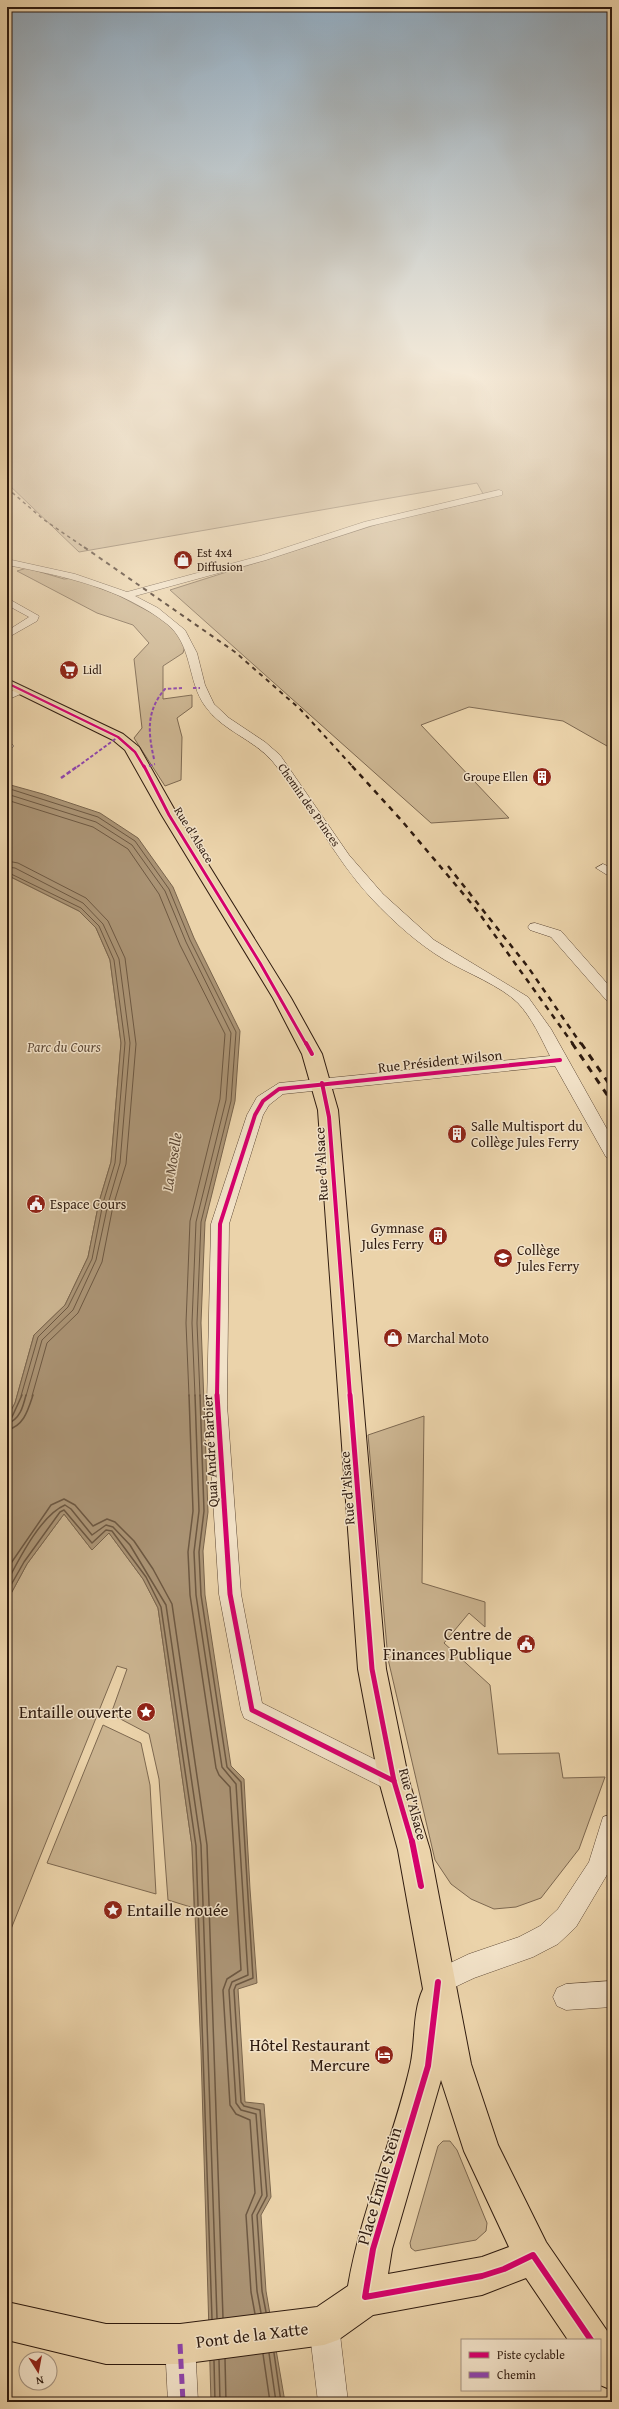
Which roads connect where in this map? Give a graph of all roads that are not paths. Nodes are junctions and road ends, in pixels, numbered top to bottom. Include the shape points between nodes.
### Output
1 (499, 493) dead end
2 (7, 562) edge
3 (124, 596) junction
4 (7, 601) edge
5 (7, 635) edge
6 (12, 690) edge
7 (535, 927) dead end
8 (612, 998) edge
9 (560, 1060) junction
10 (322, 1083) junction
11 (612, 1153) edge
12 (394, 1781) junction
13 (612, 1826) edge
14 (421, 1886) joint
15 (438, 1982) junction
16 (612, 1994) edge
17 (566, 1997) dead end
18 (533, 2255) junction
19 (365, 2297) junction
20 (7, 2321) edge
21 (324, 2326) junction
22 (590, 2339) edge
23 (180, 2344) junction
24 (601, 2354) edge
25 (612, 2370) edge
26 (183, 2402) edge
27 (333, 2402) edge

1 - 3 street via 367,524 263,558
2 - 3 street, Chemin des Princes via 54,570
3 - 9 street, Chemin des Princes via 172,623 180,631 193,652 200,688 211,707 224,720 274,756 301,790 355,871 373,892 423,938 521,997 540,1021
4 - 5 street via 34,616
6 - 10 main road, Rue d'Alsace via 118,737 131,748 168,814 282,998 312,1054
7 - 8 street via 556,934
9 - 10 street, Rue Président Wilson
9 - 11 street, Chemin des Princes
10 - 12 main road, Rue d'Alsace via 329,1117 372,1669
10 - 12 street, Quai André Barbier via 279,1090 263,1101 255,1115 220,1224 217,1404 230,1594 252,1710
12 - 14 main road, Rue d'Alsace via 414,1850
13 - 15 street via 599,1868 567,1918 549,1935 524,1948 469,1967
14 - 15 main road, Place Émile Stein
15 - 18 main road, Place Émile Stein via 454,2064 482,2151
15 - 19 main road, Place Émile Stein via 428,2066 373,2249
16 - 17 street
18 - 19 main road via 482,2276
18 - 22 main road, Place Émile Stein
19 - 21 main road
20 - 23 main road, Pont de la Xatte via 106,2344
21 - 23 main road, Pont de la Xatte
21 - 27 street
23 - 26 street
24 - 25 main road

